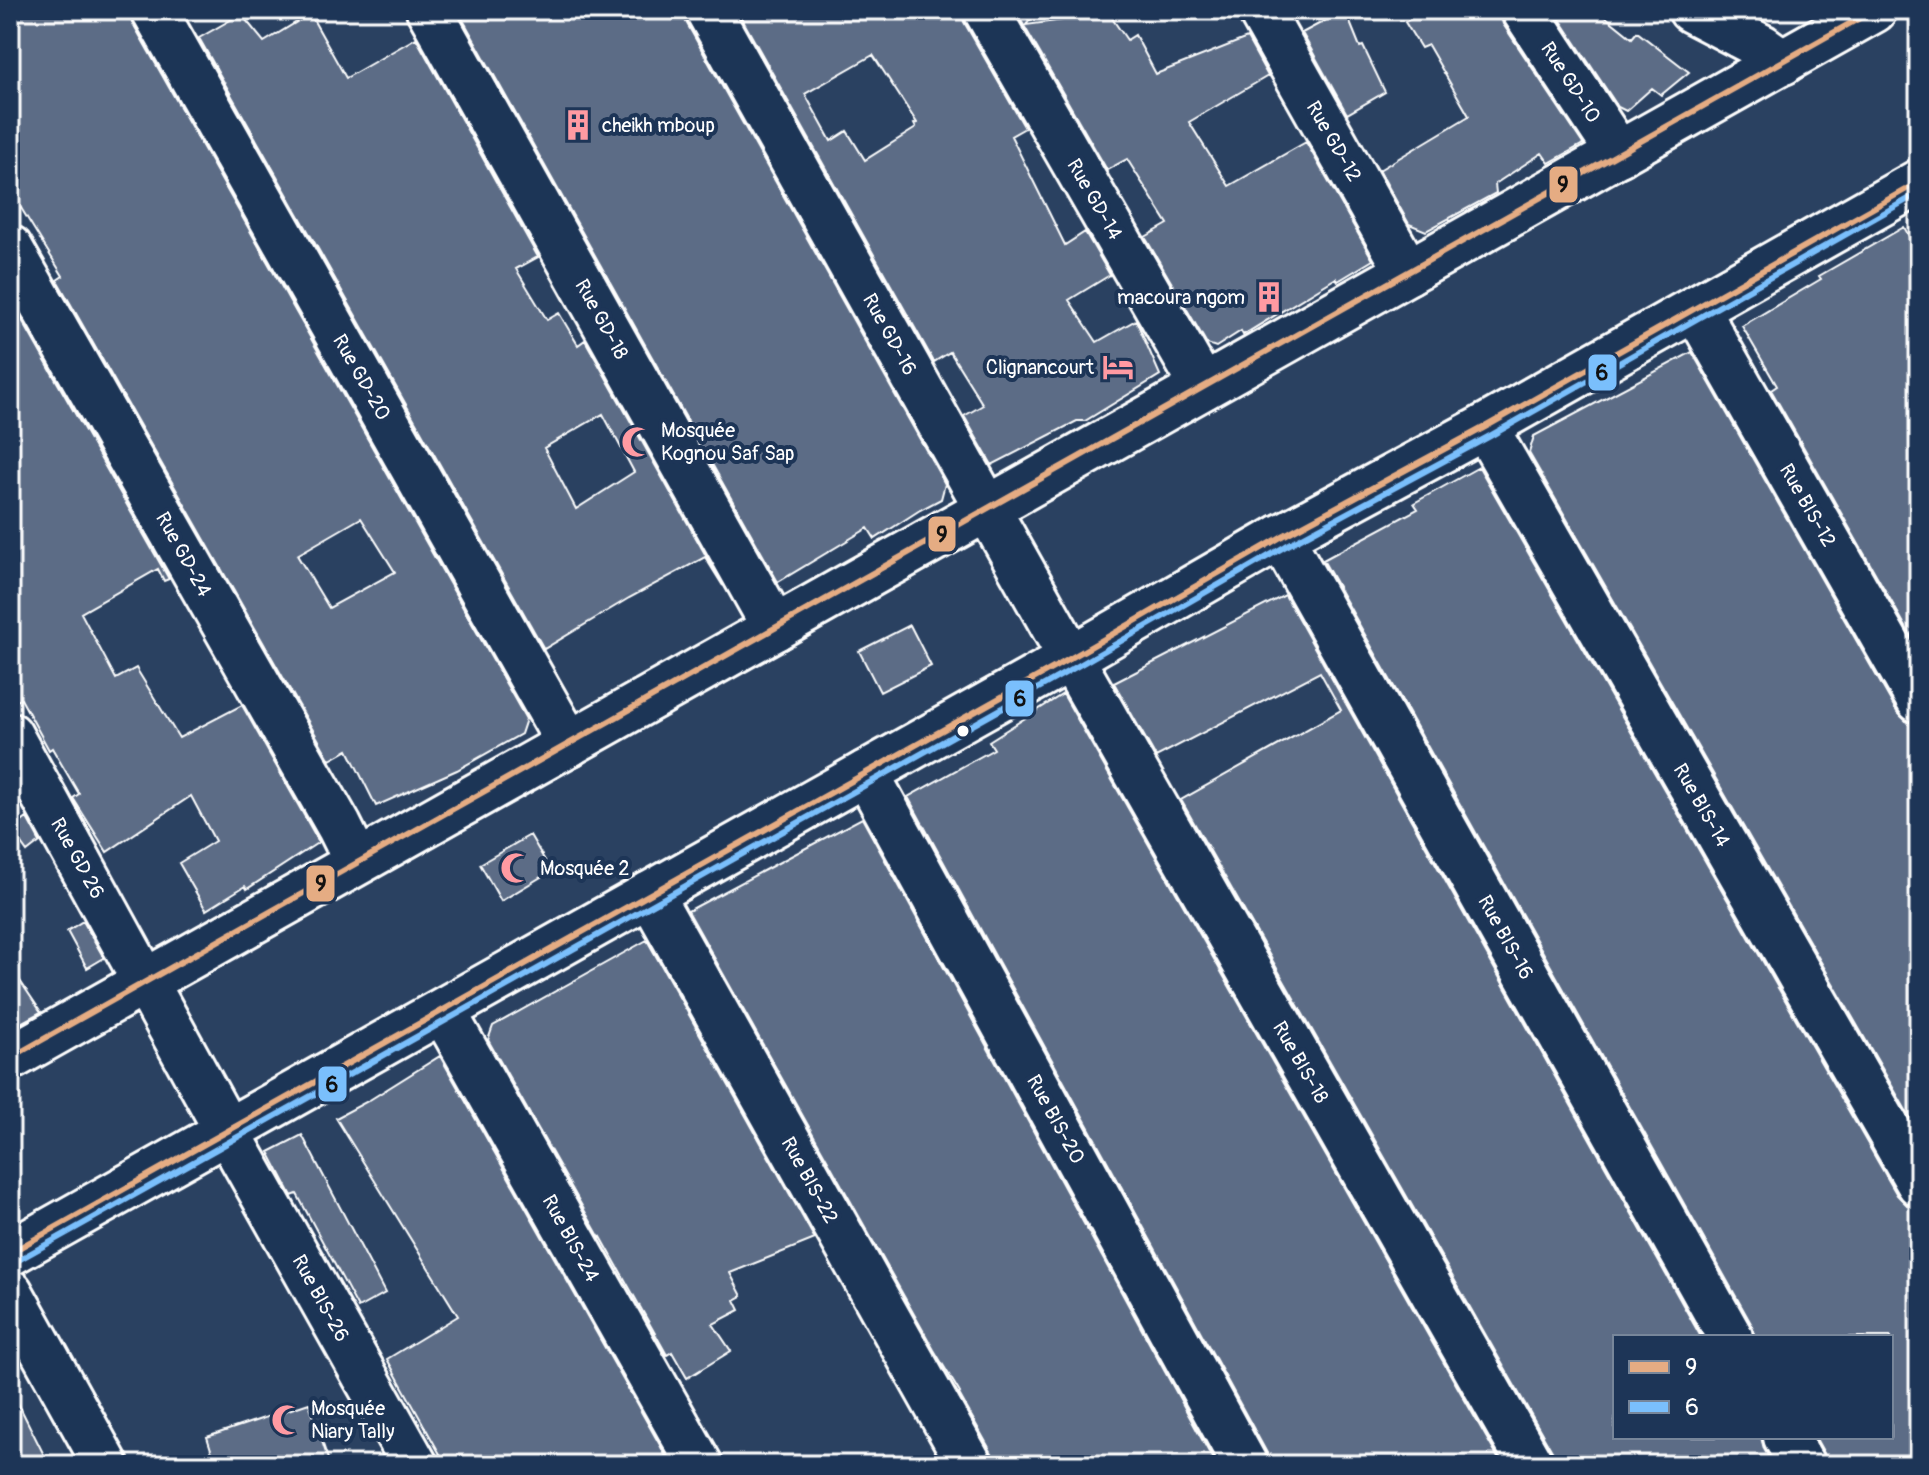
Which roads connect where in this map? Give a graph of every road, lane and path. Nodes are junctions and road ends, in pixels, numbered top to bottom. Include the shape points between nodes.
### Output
1 (154, 10) edge
2 (429, 10) edge
3 (708, 10) edge
4 (986, 10) edge
5 (1260, 10) edge
6 (1524, 10) edge
7 (1691, 10) edge
8 (1874, 10) edge
9 (1772, 54) junction
10 (1619, 154) junction
11 (1915, 195) edge
12 (10, 248) edge
13 (1408, 272) junction
14 (1696, 309) junction
15 (1203, 387) junction
16 (1485, 427) junction
17 (992, 516) junction
18 (1281, 537) junction
19 (775, 628) junction
20 (1063, 644) junction
21 (1919, 700) edge
22 (10, 735) edge
23 (569, 744) junction
24 (866, 773) junction
25 (357, 862) junction
26 (650, 894) junction
27 (152, 992) junction
28 (443, 1011) junction
29 (10, 1058) edge
30 (220, 1118) junction
31 (1919, 1183) edge
32 (10, 1253) edge
33 (10, 1292) edge
34 (1729, 1335) edge
35 (1787, 1439) edge
36 (91, 1460) edge
37 (415, 1465) edge
38 (700, 1465) edge
39 (970, 1465) edge
40 (1245, 1465) edge
41 (1531, 1465) edge
42 (1802, 1465) edge

1 - 23 street, Rue GD-20
2 - 19 street, Rue GD-18
3 - 17 street, Rue GD-16
4 - 15 street, Rue GD-14
5 - 13 street, Rue GD-12
6 - 10 street, Rue GD-10
7 - 9 street
8 - 9 street
9 - 10 street
10 - 13 street
11 - 14 street
12 - 25 street, Rue GD-24
13 - 15 street
14 - 16 street
14 - 21 street, Rue BIS-12
15 - 17 street
16 - 18 street
16 - 31 street, Rue BIS-14
17 - 19 street
17 - 20 street, Rue GD-16
18 - 20 street
18 - 34 street, Rue BIS-16
19 - 23 street
20 - 24 street
20 - 41 street, Rue BIS-18
22 - 27 street, Rue GD 26
23 - 25 street
24 - 26 street
24 - 40 street, Rue BIS-20
25 - 27 street
26 - 28 street
26 - 39 street, Rue BIS-22
27 - 29 street
27 - 30 street, Rue GD 26
28 - 30 street
28 - 38 street, Rue BIS-24
30 - 32 street
30 - 37 street, Rue BIS-26
33 - 36 street
35 - 42 street

